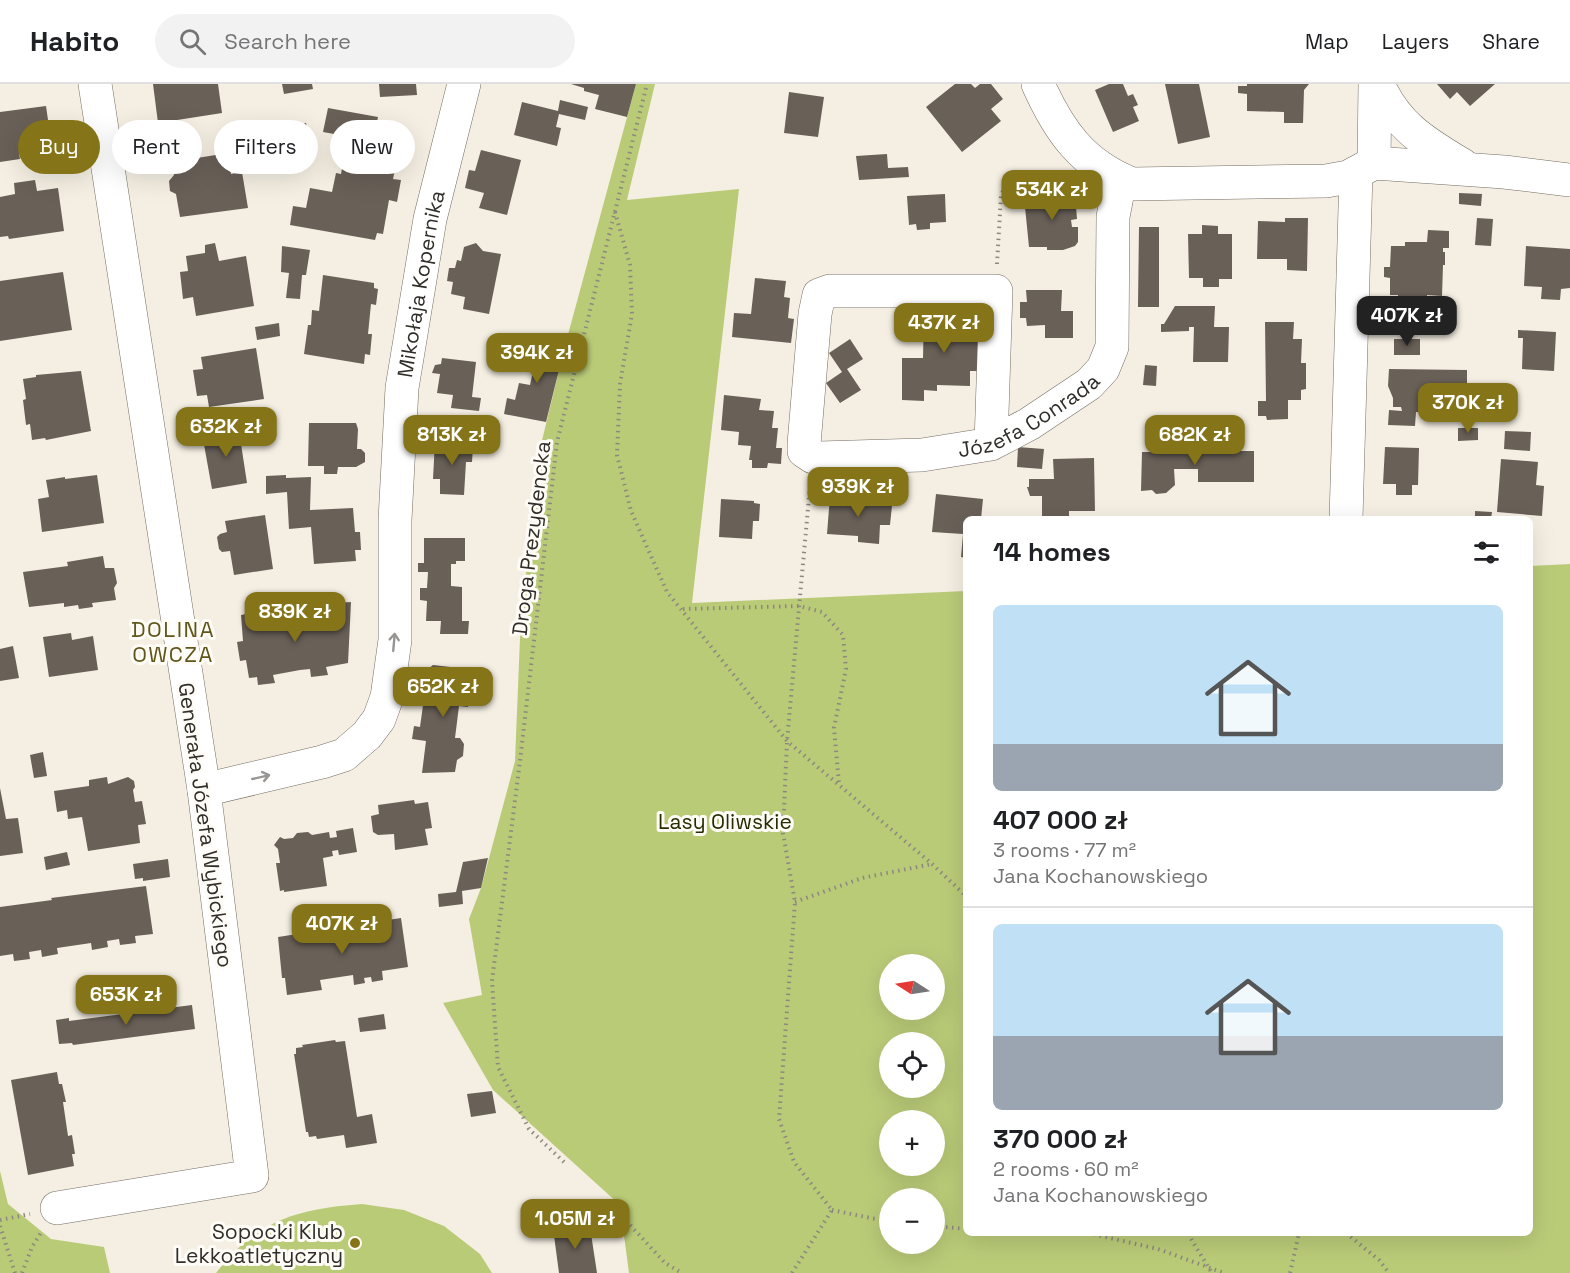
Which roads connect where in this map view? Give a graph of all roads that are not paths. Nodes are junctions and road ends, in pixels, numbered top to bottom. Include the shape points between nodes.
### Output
1 (95, 84) edge
2 (464, 84) edge
3 (1038, 84) edge
4 (1377, 84) edge
5 (1365, 168) junction
6 (1471, 170) junction
7 (1120, 180) junction
8 (1570, 180) edge
9 (991, 444) junction
10 (1346, 516) edge
11 (204, 790) junction
12 (57, 1208) road end

1 - 11 street, Generała Józefa Wybickiego
11 -> 2 street, Mikołaja Kopernika via 345,755 379,719 387,697 395,640 395,520 402,388 430,219
3 - 7 street via 1055,120 1079,151
4 - 5 street
4 - 6 street via 1386,103 1407,127
5 - 6 street
5 - 7 street via 1348,177 1326,181 1149,185
5 - 10 street
6 - 8 street
7 - 9 street, Józefa Conrada via 1113,218 1112,347 1103,369 1061,404
9 - 9 street, Józefa Conrada via 996,291 830,291 819,295 804,451 813,457 922,455
11 - 12 street, Generała Józefa Wybickiego via 252,1176

